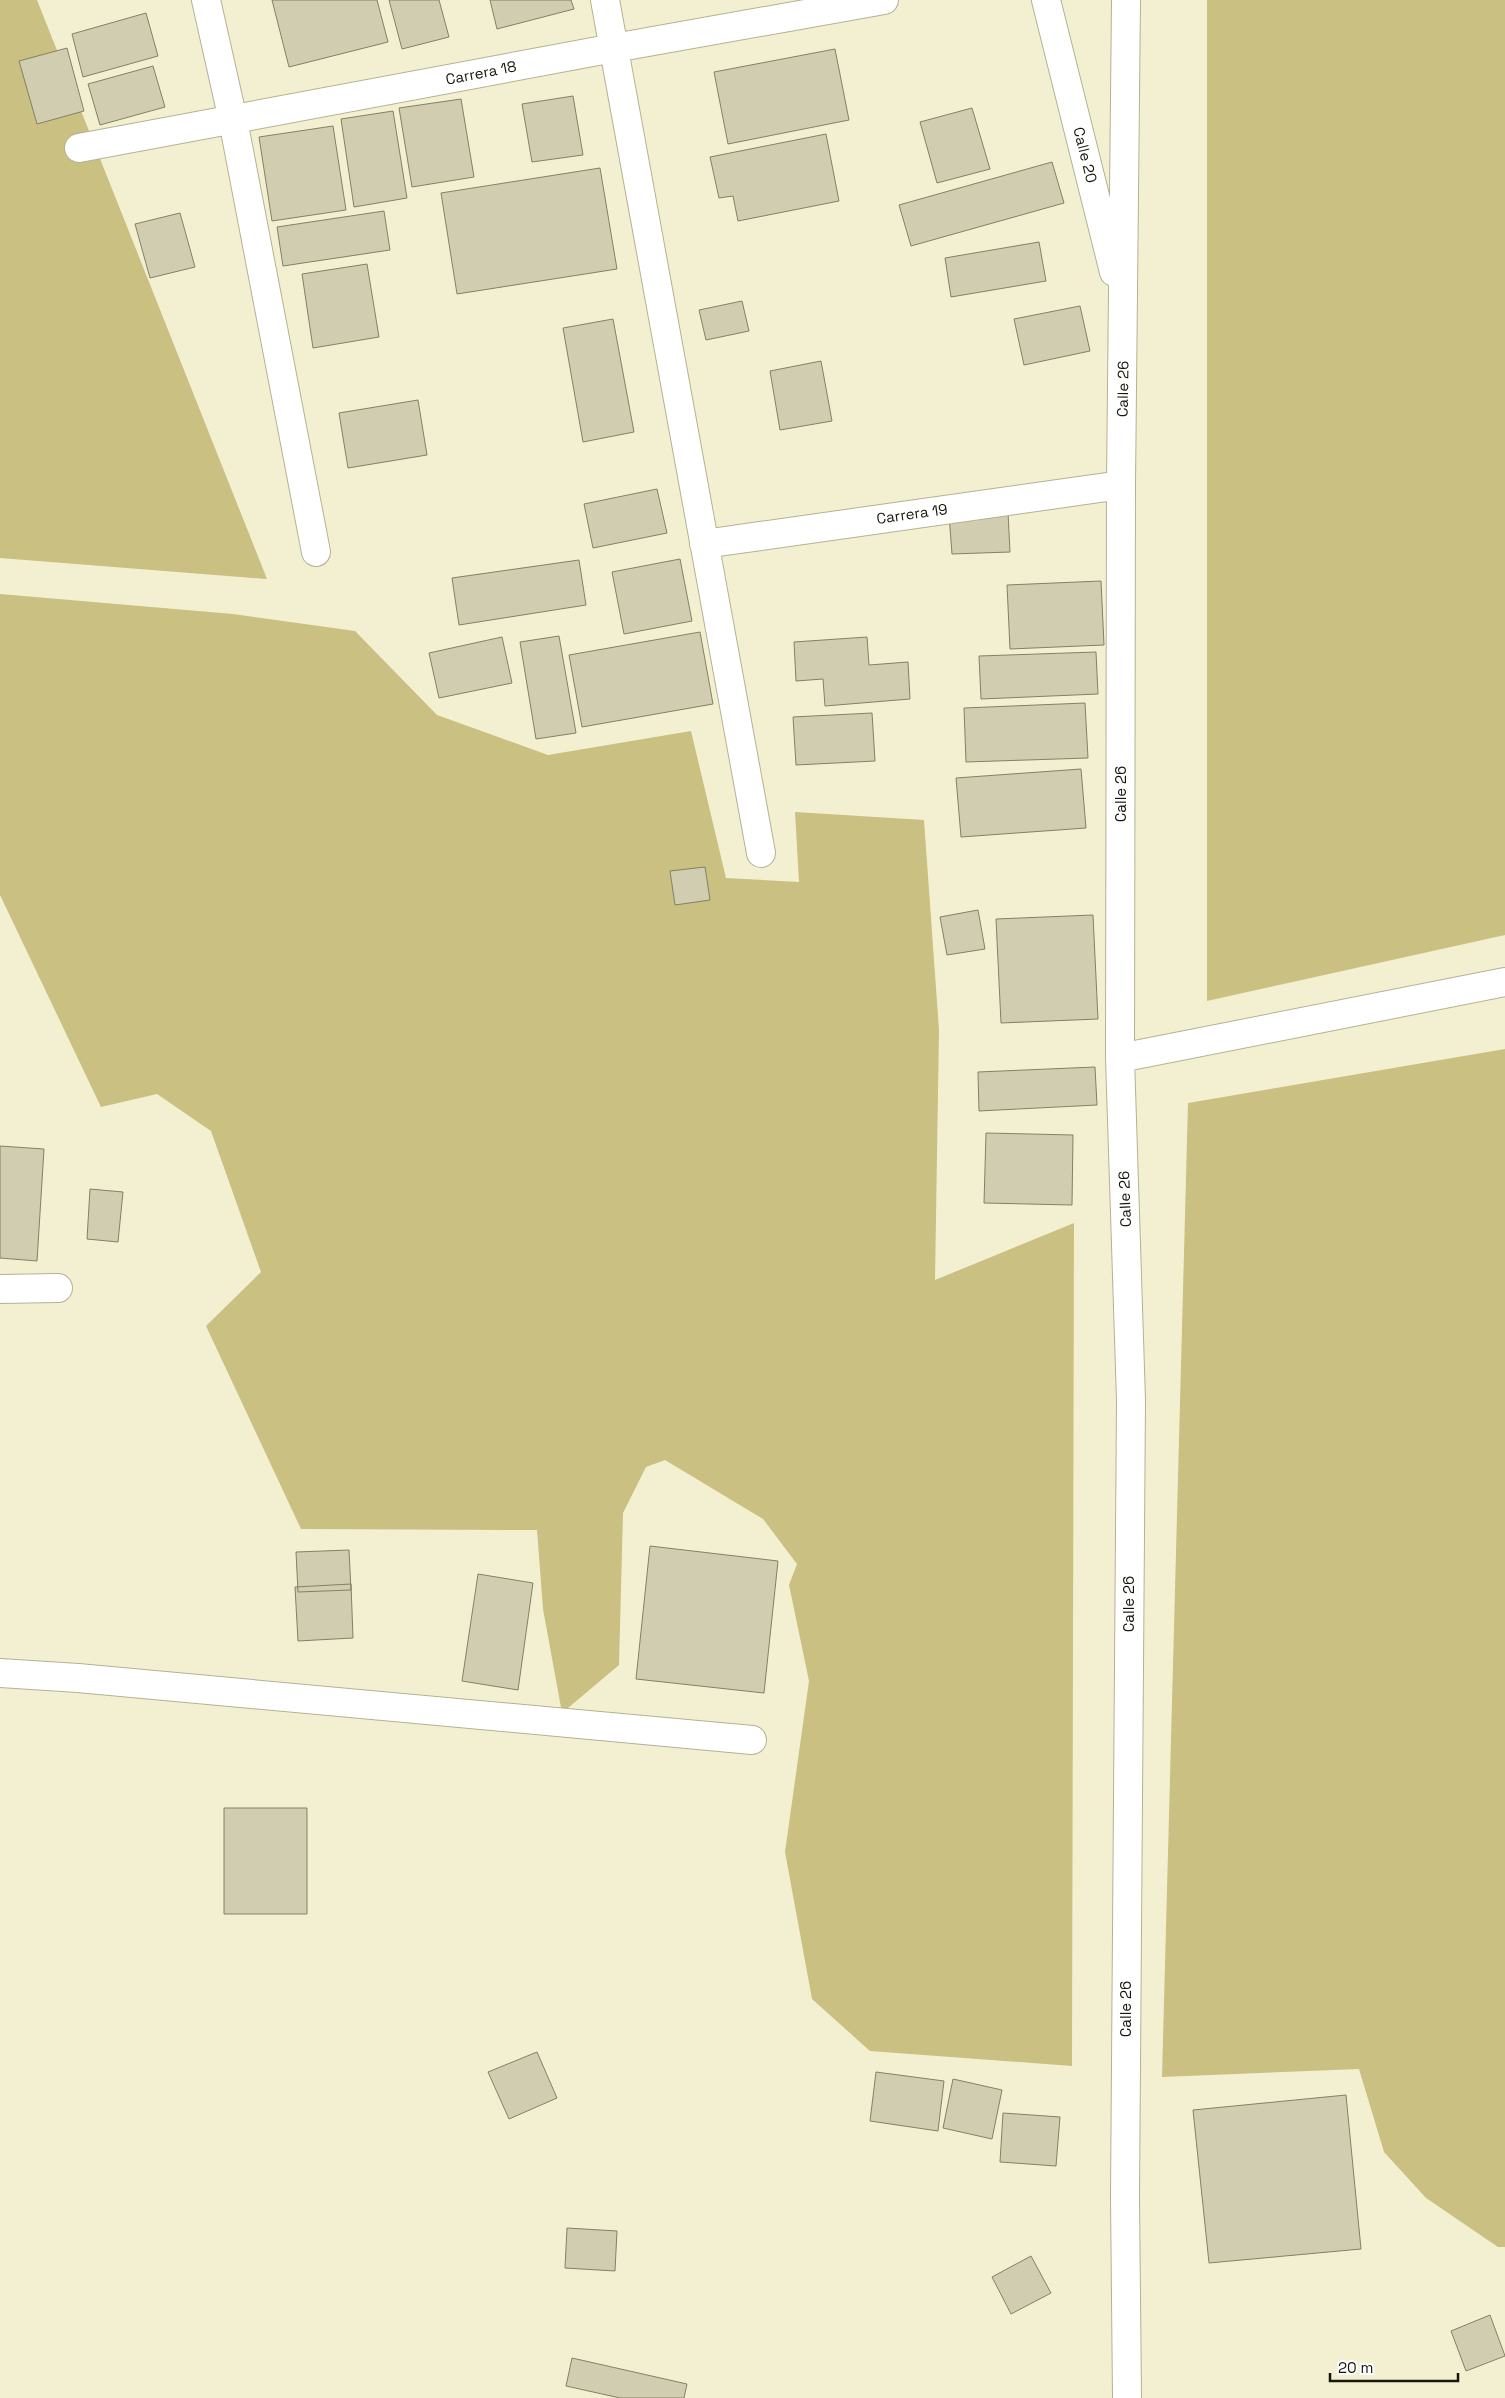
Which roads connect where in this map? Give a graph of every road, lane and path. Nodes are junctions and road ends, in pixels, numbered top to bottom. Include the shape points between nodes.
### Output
1 (206, 0) edge
2 (605, 0) edge
3 (884, 0) edge
4 (1046, 0) edge
5 (1126, 0) edge
6 (614, 48) junction
7 (233, 120) junction
8 (79, 148) dead end
9 (1124, 309) junction
10 (1121, 485) junction
11 (704, 544) junction
12 (316, 552) dead end
13 (761, 853) dead end
14 (1505, 982) edge
15 (1120, 1058) junction
16 (58, 1288) dead end
17 (0, 1289) edge
18 (0, 1673) edge
19 (752, 1740) dead end
20 (1127, 2398) edge

1 - 7 street
2 - 6 street
3 - 6 street, Carrera 18
4 - 9 street, Calle 20
5 - 9 street, Calle 26
6 - 7 street, Carrera 18
6 - 11 street
7 - 8 street, Carrera 18
7 - 12 street
9 - 10 street, Calle 26
10 - 11 street, Carrera 19
10 - 15 street, Calle 26
11 - 13 street
14 - 15 street
15 - 20 street, Calle 26 via 1131,1400 1125,2197
16 - 17 street
18 - 19 street

